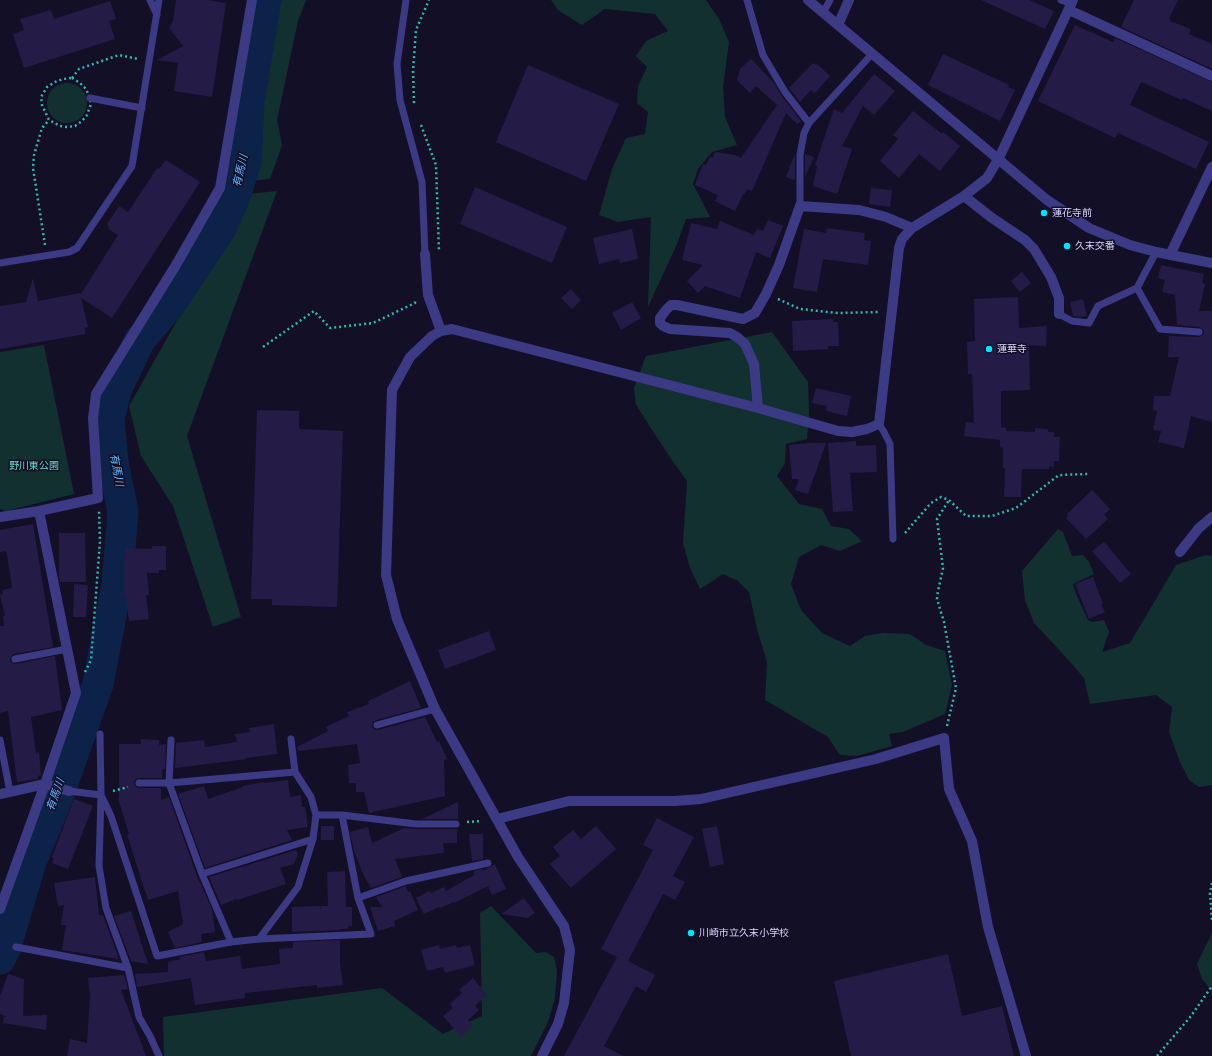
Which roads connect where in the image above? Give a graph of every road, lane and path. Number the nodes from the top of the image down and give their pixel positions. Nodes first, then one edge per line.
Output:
1 (150, 0) edge
2 (159, 0) edge
3 (252, 0) edge
4 (406, 0) edge
5 (747, 0) edge
6 (808, 0) edge
7 (830, 0) edge
8 (850, 0) edge
9 (1061, 0) edge
10 (1071, 5) edge
11 (823, 13) junction
12 (157, 15) junction
13 (838, 25) junction
14 (872, 54) junction
15 (149, 61) junction
16 (1212, 76) edge
17 (72, 78) junction
18 (90, 98) junction
19 (142, 108) junction
20 (49, 120) junction
21 (809, 122) junction
22 (999, 158) junction
23 (1212, 168) edge
24 (964, 196) junction
25 (800, 206) junction
26 (912, 228) junction
27 (1156, 252) junction
28 (425, 254) joint
29 (46, 255) junction
30 (1170, 255) junction
31 (0, 263) edge
32 (1212, 263) edge
33 (1137, 288) junction
34 (766, 294) junction
35 (414, 296) dead end
36 (891, 312) junction
37 (1059, 314) joint
38 (441, 332) junction
39 (1199, 332) dead end
40 (263, 347) dead end
41 (758, 408) junction
42 (879, 424) junction
43 (1088, 474) dead end
44 (98, 498) junction
45 (949, 500) junction
46 (39, 511) junction
47 (0, 517) edge
48 (1212, 517) edge
49 (893, 539) joint
50 (1180, 552) dead end
51 (67, 649) junction
52 (14, 659) dead end
53 (76, 693) junction
54 (435, 709) junction
55 (377, 725) dead end
56 (100, 734) dead end
57 (944, 738) junction
58 (291, 739) dead end
59 (0, 740) edge
60 (171, 740) dead end
61 (295, 772) junction
62 (139, 783) joint
63 (169, 783) junction
64 (48, 785) junction
65 (69, 791) joint
66 (5, 793) edge
67 (101, 795) junction
68 (316, 815) junction
69 (342, 815) junction
70 (497, 819) junction
71 (456, 824) joint
72 (313, 839) junction
73 (488, 863) dead end
74 (202, 874) junction
75 (1212, 883) edge
76 (358, 898) junction
77 (0, 909) edge
78 (1212, 921) edge
79 (259, 939) junction
80 (231, 942) junction
81 (16, 947) dead end
82 (128, 968) junction
83 (1212, 986) edge
84 (159, 1056) edge
85 (542, 1056) edge
86 (1026, 1056) edge
87 (1157, 1056) edge

1 - 12 lane
2 - 12 lane
3 - 44 street
4 - 28 lane
5 - 21 lane
6 - 11 street
7 - 11 lane
8 - 13 street
9 - 10 lane
10 - 16 street
10 - 22 street
11 - 13 street
12 - 15 lane
13 - 14 street
14 - 21 lane
14 - 22 street
15 - 17 path
15 - 19 lane
17 - 18 path
17 - 20 path
18 - 19 lane
18 - 20 path
19 - 29 lane
20 - 29 path
21 - 25 lane
22 - 24 street
22 - 27 street
23 - 30 street
24 - 26 street
24 - 37 street
25 - 26 street
25 - 34 street
26 - 36 street
27 - 30 street
27 - 33 lane
28 - 38 street
29 - 31 lane
30 - 32 street
33 - 37 lane
33 - 39 lane
34 - 36 path
34 - 41 street
35 - 40 path
36 - 42 street
38 - 41 street
38 - 54 street
41 - 42 street
42 - 49 lane
43 - 45 path
44 - 46 street
44 - 53 path
45 - 49 path
45 - 57 path
46 - 47 street
46 - 51 street
48 - 50 street
51 - 52 lane
51 - 53 street
53 - 64 street
54 - 55 lane
54 - 70 street
56 - 67 lane
57 - 70 street
57 - 86 street
58 - 61 lane
59 - 66 lane
60 - 63 lane
61 - 63 lane
61 - 68 lane
62 - 63 lane
62 - 67 path
63 - 74 lane
64 - 65 street
64 - 66 street
64 - 77 street
65 - 67 lane
67 - 80 lane
67 - 82 lane
68 - 69 lane
68 - 72 lane
69 - 71 lane
69 - 76 lane
70 - 71 path
70 - 85 street
72 - 74 lane
72 - 79 lane
73 - 76 lane
74 - 80 lane
75 - 78 path
76 - 79 lane
79 - 80 lane
81 - 82 lane
82 - 84 lane
83 - 87 path

